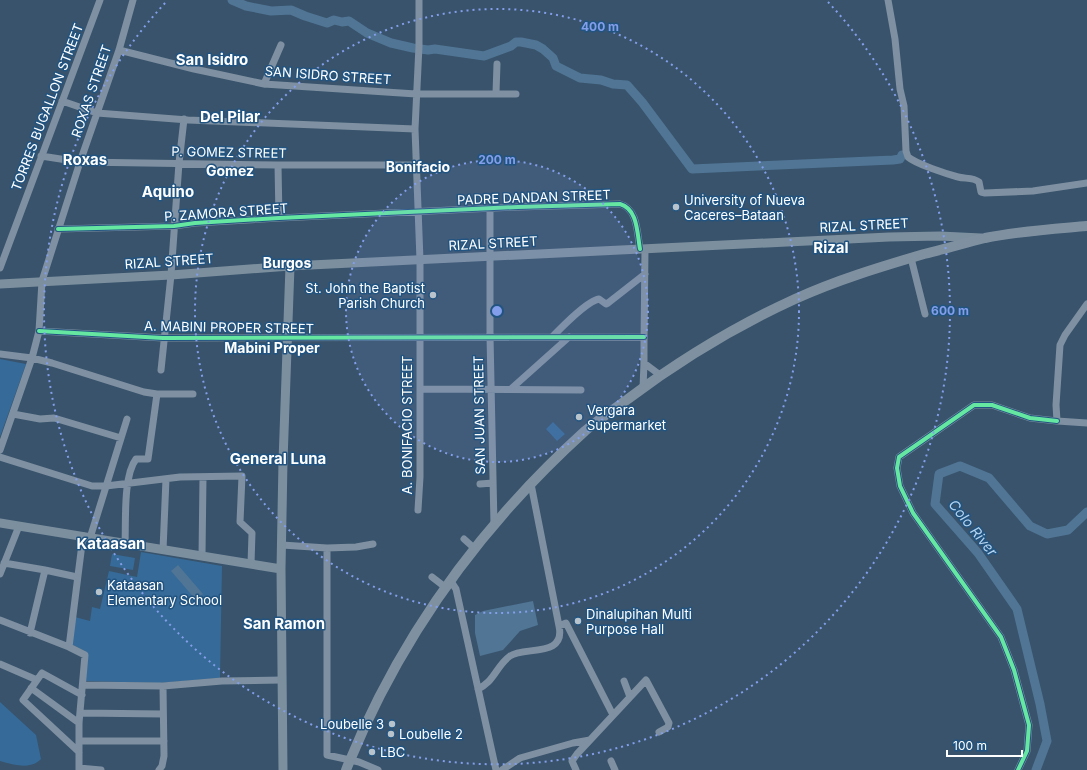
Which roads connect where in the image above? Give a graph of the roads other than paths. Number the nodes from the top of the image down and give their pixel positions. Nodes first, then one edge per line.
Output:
1 (100, 0) edge
2 (134, 0) edge
3 (419, 0) edge
4 (888, 0) edge
5 (281, 45) dead end
6 (118, 50) junction
7 (497, 64) dead end
8 (264, 84) junction
9 (416, 94) junction
10 (496, 94) junction
11 (516, 94) dead end
12 (62, 101) junction
13 (97, 114) junction
14 (184, 119) junction
15 (415, 129) junction
16 (41, 156) junction
17 (80, 162) junction
18 (179, 164) junction
19 (278, 165) junction
20 (416, 165) junction
21 (1087, 183) edge
22 (490, 208) junction
23 (420, 212) junction
24 (279, 218) junction
25 (174, 226) junction
26 (1087, 226) edge
27 (58, 229) junction
28 (987, 238) junction
29 (643, 249) junction
30 (490, 256) junction
31 (910, 258) junction
32 (420, 260) junction
33 (290, 266) junction
34 (0, 268) edge
35 (645, 274) junction
36 (171, 275) junction
37 (42, 281) junction
38 (0, 284) edge
39 (1087, 304) edge
40 (925, 314) dead end
41 (38, 331) junction
42 (490, 336) junction
43 (552, 337) junction
44 (568, 337) junction
45 (644, 337) junction
46 (163, 338) junction
47 (287, 338) junction
48 (420, 338) junction
49 (0, 354) edge
50 (32, 358) junction
51 (644, 362) junction
52 (161, 370) dead end
53 (660, 376) junction
54 (512, 388) junction
55 (643, 388) junction
56 (420, 389) junction
57 (491, 389) junction
58 (581, 390) dead end
59 (157, 394) junction
60 (193, 394) dead end
61 (13, 414) junction
62 (127, 419) dead end
63 (1057, 421) junction
64 (1087, 423) edge
65 (121, 438) junction
66 (0, 450) edge
67 (0, 457) edge
68 (203, 477) junction
69 (166, 479) junction
70 (127, 483) junction
71 (493, 483) junction
72 (480, 484) dead end
73 (531, 484) junction
74 (106, 486) junction
75 (418, 510) dead end
76 (0, 523) edge
77 (494, 525) junction
78 (19, 526) junction
79 (86, 537) junction
80 (464, 539) dead end
81 (125, 544) junction
82 (373, 544) dead end
83 (282, 545) junction
84 (327, 548) junction
85 (474, 548) junction
86 (163, 550) junction
87 (202, 556) junction
88 (4, 563) junction
89 (251, 564) junction
90 (281, 569) junction
91 (46, 570) junction
92 (0, 574) edge
93 (77, 577) junction
94 (432, 577) dead end
95 (447, 584) junction
96 (0, 620) edge
97 (559, 626) junction
98 (30, 633) junction
99 (69, 647) junction
100 (0, 664) edge
101 (37, 680) junction
102 (282, 680) junction
103 (624, 681) dead end
104 (83, 685) junction
105 (163, 686) junction
106 (31, 688) junction
107 (478, 690) junction
108 (82, 695) junction
109 (630, 697) junction
110 (80, 713) junction
111 (163, 714) junction
112 (613, 715) junction
113 (80, 723) junction
114 (659, 732) dead end
115 (590, 740) junction
116 (79, 741) junction
117 (164, 741) junction
118 (79, 752) junction
119 (350, 759) junction
120 (610, 761) dead end
121 (79, 769) edge
122 (101, 770) edge
123 (159, 770) edge
124 (283, 770) edge
125 (346, 770) edge
126 (378, 770) edge
127 (496, 770) edge
128 (502, 770) edge
129 (576, 770) edge
130 (615, 770) edge
131 (1018, 770) edge

1 - 12 street, TORRES BUGALLON STREET
2 - 6 street, ROXAS STREET
3 - 9 street, A. BONIFACIO STREET
4 - 21 street
5 - 8 street
6 - 8 street, SAN ISIDRO STREET
6 - 13 street, ROXAS STREET
7 - 10 street
8 - 9 street, SAN ISIDRO STREET
9 - 10 street, SAN ISIDRO STREET
9 - 15 street, A. BONIFACIO STREET
10 - 11 street, SAN ISIDRO STREET
12 - 13 street
12 - 16 street, TORRES BUGALLON STREET
13 - 14 street
13 - 17 street, ROXAS STREET
14 - 15 street
14 - 18 street
15 - 20 street, A. BONIFACIO STREET
16 - 17 street, P. GOMEZ STREET
16 - 34 street, TORRES BUGALLON STREET
17 - 18 street, P. GOMEZ STREET
17 - 27 street, ROXAS STREET
18 - 19 street, P. GOMEZ STREET
18 - 25 street
19 - 20 street, P. GOMEZ STREET
19 - 24 street
20 - 23 street, A. BONIFACIO STREET
22 - 23 street, PADRE DANDAN STREET
22 - 29 street, PADRE DANDAN STREET
22 - 30 street, SAN JUAN STREET
23 - 24 street, P. ZAMORA STREET
23 - 32 street, A. BONIFACIO STREET
24 - 25 street, P. ZAMORA STREET
25 - 27 street, P. ZAMORA STREET
25 - 36 street
26 - 28 highway
27 - 37 street, ROXAS STREET
28 - 29 main road, RIZAL STREET
28 - 31 highway
29 - 30 main road, RIZAL STREET
29 - 35 street, PADRE DANDAN STREET
30 - 32 main road, RIZAL STREET
30 - 42 street, SAN JUAN STREET
31 - 40 street
31 - 53 highway
32 - 33 main road, RIZAL STREET
32 - 48 street, A. BONIFACIO STREET
33 - 36 main road, RIZAL STREET
33 - 47 main road
35 - 43 street
35 - 45 street, PADRE DANDAN STREET
36 - 37 main road, RIZAL STREET
36 - 46 street
37 - 38 main road, RIZAL STREET
37 - 41 street, ROXAS STREET
39 - 63 street
41 - 46 street, A. MABINI PROPER STREET
41 - 50 street, ROXAS STREET
42 - 43 street, A. MABINI PROPER STREET
42 - 48 street, A. MABINI PROPER STREET
42 - 57 street, SAN JUAN STREET
43 - 44 street, A. MABINI PROPER STREET
44 - 45 street, A. MABINI PROPER STREET
44 - 54 street
45 - 51 street, PADRE DANDAN STREET
46 - 47 street, A. MABINI PROPER STREET
46 - 52 street
47 - 48 street, A. MABINI PROPER STREET
47 - 83 main road
48 - 56 street, A. BONIFACIO STREET
49 - 50 street
50 - 59 street
50 - 61 street, ROXAS STREET
51 - 53 street
51 - 55 street, PADRE DANDAN STREET
53 - 55 highway
54 - 57 street
54 - 58 street
55 - 73 highway
56 - 57 street
56 - 75 street, A. BONIFACIO STREET
57 - 71 street, SAN JUAN STREET
59 - 60 street
59 - 70 street
61 - 65 street
61 - 66 street, ROXAS STREET
62 - 65 street
63 - 64 street
63 - 131 street
65 - 74 street
67 - 74 street
68 - 69 street
68 - 87 street
68 - 89 street
69 - 70 street
69 - 86 street
70 - 74 street
70 - 81 street
71 - 72 street
71 - 77 street, SAN JUAN STREET
73 - 77 highway
73 - 97 street
74 - 79 street
76 - 78 main road
77 - 85 highway
78 - 79 main road
78 - 88 street
79 - 81 main road
79 - 93 street
80 - 85 street
81 - 86 main road
82 - 84 street
83 - 84 street
83 - 90 main road
84 - 119 street
85 - 95 highway
86 - 87 main road
87 - 89 main road
88 - 91 street
88 - 92 street
89 - 90 main road
90 - 102 main road
91 - 93 street
91 - 98 street
93 - 99 street
94 - 95 street
95 - 107 street
95 - 119 highway
96 - 98 street
97 - 107 street
97 - 112 street
98 - 99 street
99 - 104 street
100 - 101 street
101 - 106 street
101 - 108 street
102 - 105 street
102 - 124 main road
103 - 109 street
104 - 105 street
104 - 108 street
105 - 111 street
106 - 113 street
106 - 118 street
107 - 127 street
108 - 110 street
109 - 112 street
109 - 114 street
110 - 111 street
110 - 113 street
111 - 117 street
112 - 115 street
113 - 116 street
115 - 128 street
115 - 129 street
116 - 117 street
116 - 118 street
117 - 123 street
118 - 121 street
119 - 125 highway
119 - 126 street
120 - 130 street
121 - 122 street

